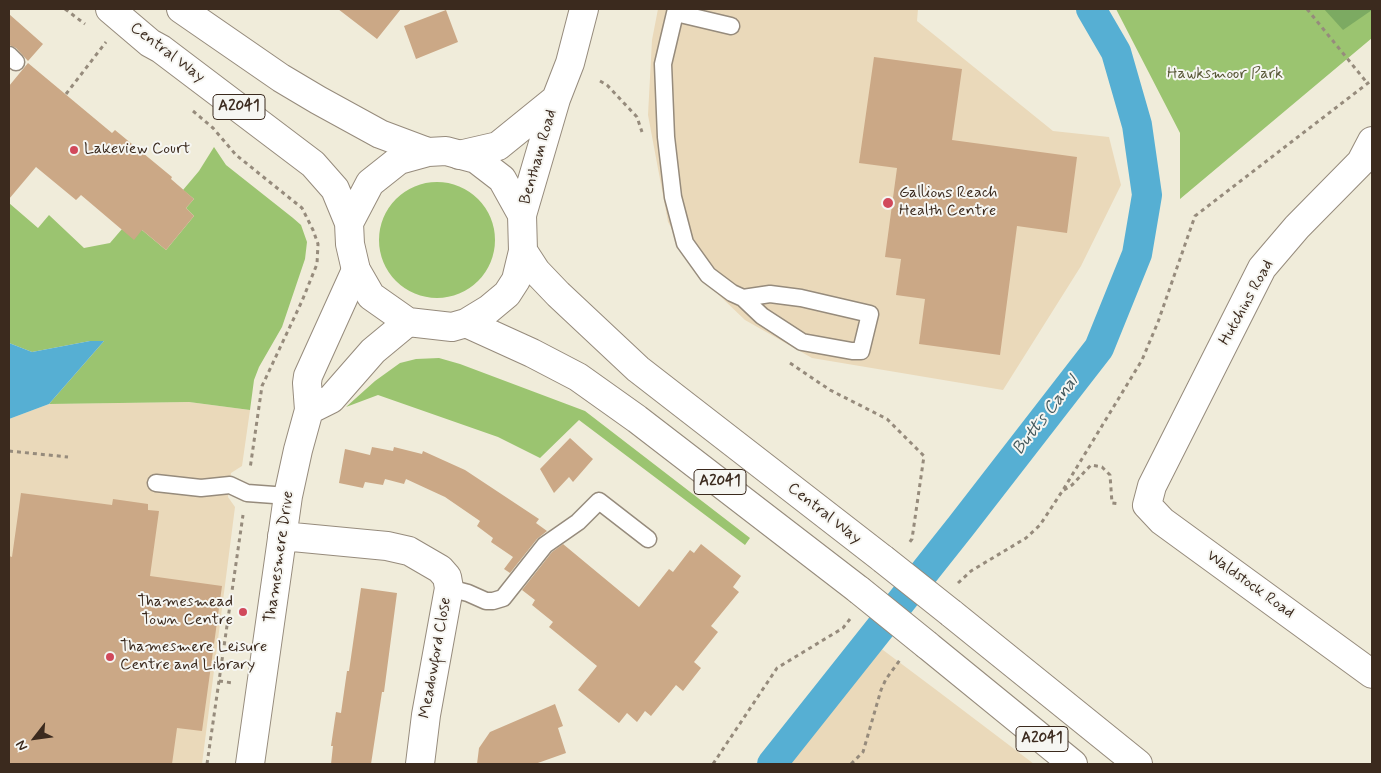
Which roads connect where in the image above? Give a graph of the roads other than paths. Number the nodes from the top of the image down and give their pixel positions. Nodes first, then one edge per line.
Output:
1 (110, 9) edge
2 (181, 9) edge
3 (584, 9) edge
4 (676, 11) edge
5 (731, 26) dead end
6 (556, 99) junction
7 (1372, 141) edge
8 (428, 152) junction
9 (459, 155) junction
10 (522, 216) junction
11 (349, 223) junction
12 (523, 251) junction
13 (356, 270) junction
14 (742, 298) junction
15 (408, 322) junction
16 (466, 323) junction
17 (309, 410) junction
18 (156, 483) dead end
19 (1150, 495) joint
20 (288, 496) junction
21 (282, 536) junction
22 (648, 539) dead end
23 (449, 588) junction
24 (1372, 674) edge
25 (1070, 763) edge
26 (250, 764) edge
27 (420, 764) edge
28 (1138, 764) edge

1 - 11 main road, Central Way / A2041
2 - 8 main road, A2041
3 - 6 main road, Bentham Road
4 - 5 lane
4 - 14 lane
6 - 9 main road, Bentham Road
6 - 10 main road, Bentham Road
7 - 19 main road, Hutchins Road
8 - 9 main road
8 - 11 main road
9 - 10 main road
10 - 12 main road
11 - 13 main road, Central Way / A2041
12 - 16 main road
12 - 28 main road, Central Way / A2041, bridge
13 - 15 main road, A2041
13 - 17 main road, Thamesmere Drive
14 - 14 lane
15 - 16 main road
15 - 17 main road
16 - 25 main road, A2041, bridge
17 - 20 main road, Thamesmere Drive
18 - 20 lane
19 - 24 main road, Waldstock Road
20 - 21 main road, Thamesmere Drive
21 - 23 main road, Meadowford Close
21 - 26 main road, Thamesmere Drive
22 - 23 lane
23 - 27 main road, Meadowford Close

